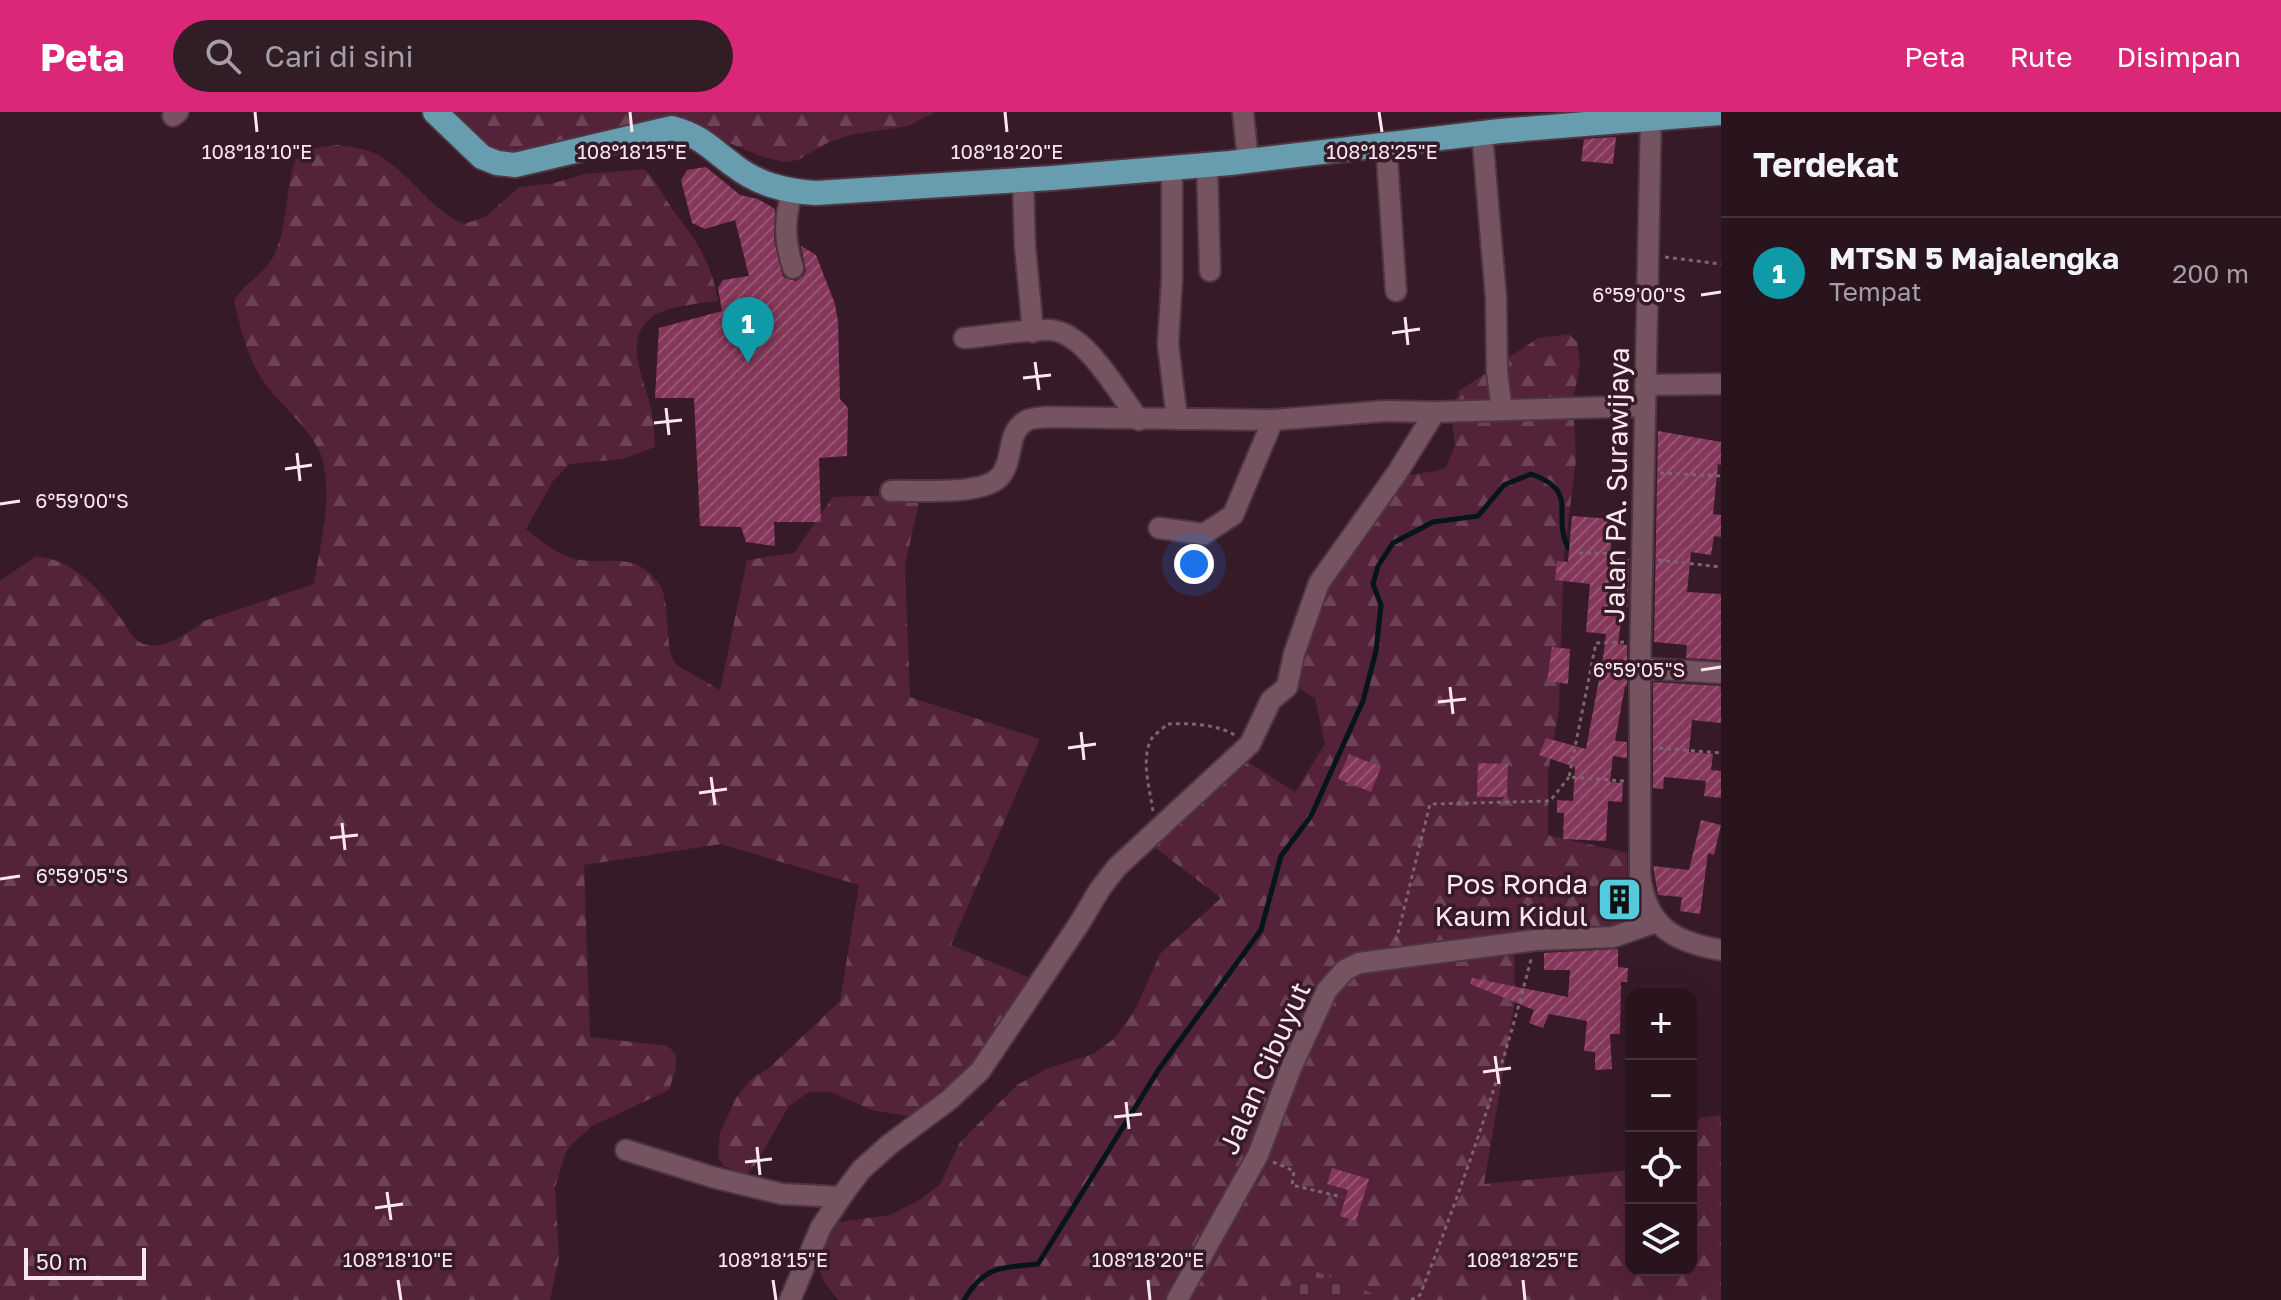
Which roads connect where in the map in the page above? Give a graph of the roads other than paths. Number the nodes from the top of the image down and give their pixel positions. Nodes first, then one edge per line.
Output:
1 (435, 112) edge
2 (1243, 112) edge
3 (1721, 113) edge
4 (1651, 114) edge
5 (1482, 133) junction
6 (1386, 144) junction
7 (1248, 161) junction
8 (1207, 165) junction
9 (1172, 168) junction
10 (1023, 180) junction
11 (792, 191) junction
12 (793, 268) dead end
13 (1210, 271) dead end
14 (1396, 291) dead end
15 (1033, 332) junction
16 (964, 338) dead end
17 (1721, 384) edge
18 (1645, 385) junction
19 (1645, 406) junction
20 (1502, 410) junction
21 (1435, 412) junction
22 (1177, 419) junction
23 (1139, 420) junction
24 (1273, 420) junction
25 (891, 491) dead end
26 (1159, 528) dead end
27 (1640, 668) junction
28 (1721, 673) edge
29 (1656, 922) junction
30 (1721, 950) edge
31 (626, 1150) dead end
32 (841, 1197) junction
33 (790, 1300) edge
34 (1177, 1300) edge

1 - 11 main road
2 - 7 street
3 - 4 main road
4 - 5 main road
4 - 18 street, Jalan PA. Surawijaya
5 - 6 main road
5 - 20 street
6 - 7 main road
6 - 14 street
7 - 8 main road
8 - 9 main road
8 - 13 street
9 - 10 main road
9 - 22 street
10 - 11 main road
10 - 15 street
11 - 12 street
15 - 16 street
15 - 23 street
17 - 18 street
18 - 19 street, Jalan PA. Surawijaya
19 - 20 street
19 - 27 street, Jalan PA. Surawijaya
20 - 21 street
21 - 24 street
21 - 32 street
22 - 23 street
22 - 24 street
23 - 25 street
24 - 26 street
27 - 28 street
27 - 29 street, Jalan PA. Surawijaya
29 - 30 street
29 - 34 street, Jalan Cibuyut
31 - 32 street
32 - 33 street

